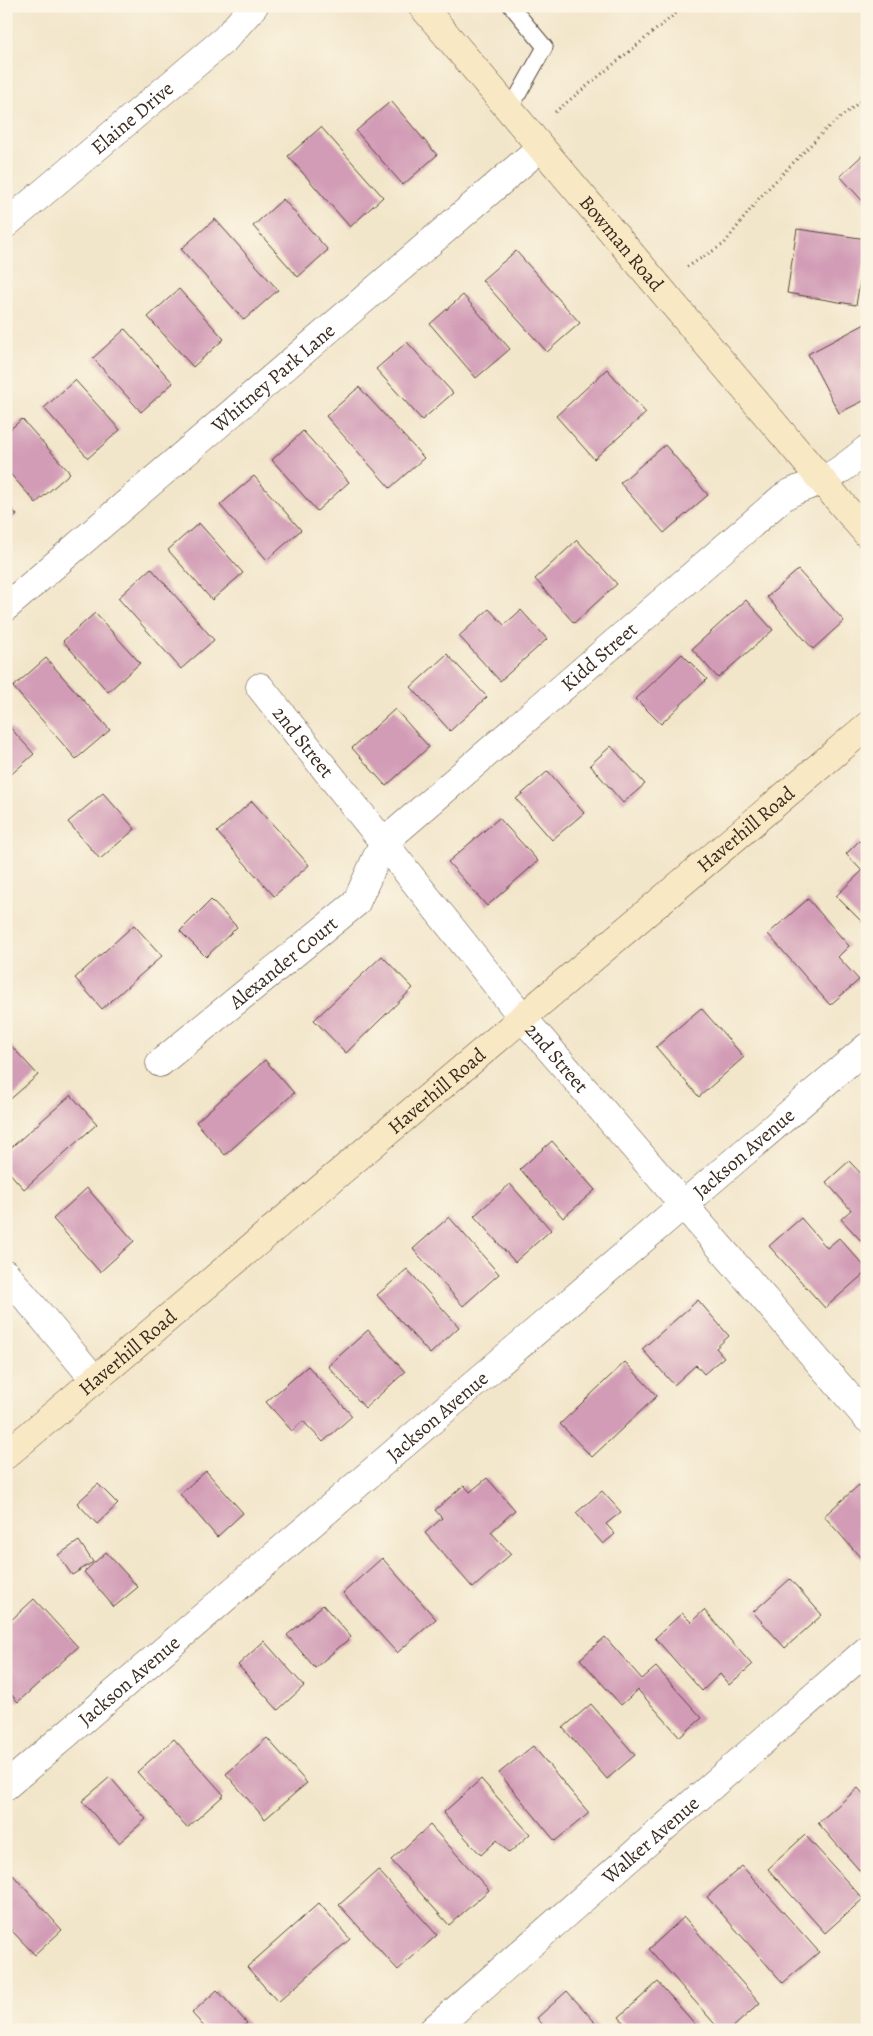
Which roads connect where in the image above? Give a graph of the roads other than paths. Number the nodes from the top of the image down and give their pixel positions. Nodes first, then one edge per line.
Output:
1 (254, 6) edge
2 (422, 6) edge
3 (511, 6) edge
4 (510, 111) junction
5 (540, 148) junction
6 (6, 224) edge
7 (867, 449) edge
8 (821, 481) junction
9 (867, 534) edge
10 (6, 607) edge
11 (260, 687) dead end
12 (867, 726) edge
13 (383, 843) junction
14 (523, 1018) junction
15 (867, 1047) edge
16 (160, 1063) dead end
17 (684, 1205) junction
18 (6, 1274) edge
19 (96, 1380) junction
20 (867, 1418) edge
21 (6, 1455) edge
22 (867, 1650) edge
23 (6, 1786) edge
24 (433, 2030) edge

1 - 6 street, Elaine Drive
2 - 4 street, Bowman Road
3 - 4 lane
4 - 5 street, Bowman Road
5 - 8 street, Bowman Road
5 - 10 street, Whitney Park Lane
7 - 8 street, Kidd Street
8 - 9 street, Bowman Road
8 - 13 street, Kidd Street
11 - 13 street, 2nd Street
12 - 14 street, Haverhill Road
13 - 14 street, 2nd Street
13 - 16 street, Alexander Court
14 - 17 street, 2nd Street
14 - 19 street, Haverhill Road
15 - 17 street, Jackson Avenue
17 - 20 street, 2nd Street
17 - 23 street, Jackson Avenue
18 - 19 street
19 - 21 street, Haverhill Road
22 - 24 street, Walker Avenue

